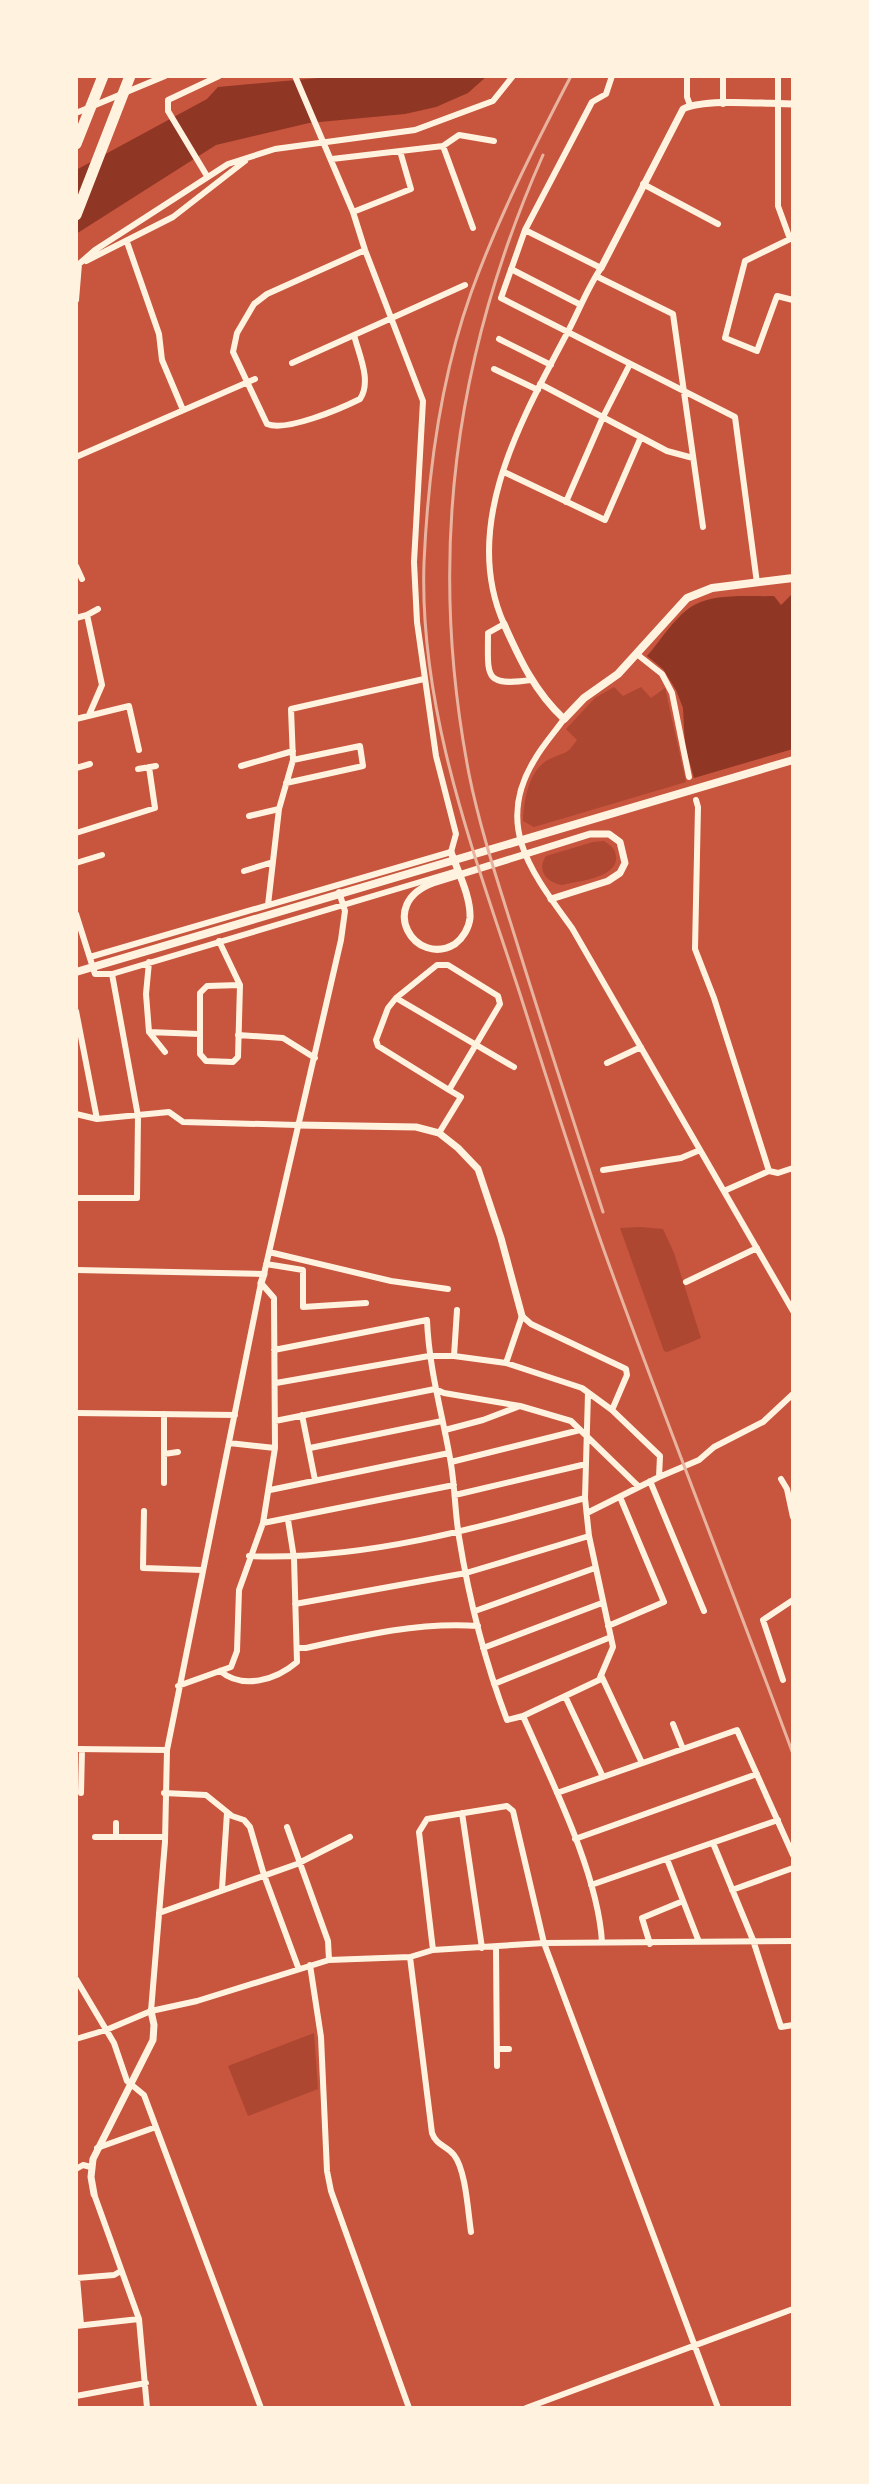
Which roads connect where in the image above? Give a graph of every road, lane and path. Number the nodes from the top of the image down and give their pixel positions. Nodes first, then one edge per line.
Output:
1 (103, 76) edge
2 (165, 76) edge
3 (219, 76) edge
4 (295, 76) edge
5 (513, 76) edge
6 (612, 76) edge
7 (687, 76) edge
8 (723, 76) edge
9 (778, 76) edge
10 (129, 77) edge
11 (723, 104) junction
12 (778, 104) junction
13 (793, 104) edge
14 (690, 105) junction
15 (76, 113) edge
16 (494, 141) dead end
17 (322, 143) junction
18 (76, 144) edge
19 (443, 146) junction
20 (400, 151) junction
21 (255, 155) junction
22 (332, 159) junction
23 (207, 176) junction
24 (643, 184) junction
25 (706, 204) dead end
26 (353, 212) junction
27 (480, 214) dead end
28 (76, 215) edge
29 (701, 215) junction
30 (470, 218) junction
31 (718, 224) dead end
32 (473, 228) dead end
33 (525, 230) junction
34 (791, 239) edge
35 (127, 242) junction
36 (365, 250) junction
37 (78, 265) edge
38 (601, 268) junction
39 (511, 269) junction
40 (596, 276) junction
41 (465, 285) dead end
42 (76, 300) edge
43 (793, 300) edge
44 (581, 305) junction
45 (391, 317) junction
46 (568, 332) junction
47 (354, 335) junction
48 (499, 339) dead end
49 (292, 363) dead end
50 (630, 364) junction
51 (551, 365) junction
52 (494, 369) dead end
53 (251, 380) junction
54 (539, 387) junction
55 (683, 390) junction
56 (183, 410) junction
57 (603, 417) junction
58 (641, 437) junction
59 (76, 457) edge
60 (693, 458) junction
61 (504, 472) junction
62 (566, 502) junction
63 (703, 527) dead end
64 (76, 566) edge
65 (793, 578) edge
66 (82, 579) dead end
67 (757, 583) junction
68 (98, 609) dead end
69 (87, 615) junction
70 (76, 618) edge
71 (504, 624) junction
72 (638, 655) junction
73 (424, 679) junction
74 (531, 680) junction
75 (89, 715) junction
76 (76, 719) edge
77 (564, 719) junction
78 (139, 750) dead end
79 (293, 751) junction
80 (293, 760) junction
81 (793, 760) edge
82 (90, 764) dead end
83 (241, 766) dead end
84 (76, 768) edge
85 (138, 769) dead end
86 (689, 777) dead end
87 (286, 783) junction
88 (696, 800) dead end
89 (279, 809) junction
90 (249, 816) dead end
91 (76, 833) edge
92 (451, 852) junction
93 (102, 855) dead end
94 (273, 862) junction
95 (76, 863) edge
96 (244, 871) dead end
97 (457, 871) junction
98 (337, 885) junction
99 (551, 899) junction
100 (342, 903) junction
101 (268, 905) junction
102 (76, 914) edge
103 (219, 941) junction
104 (90, 957) junction
105 (149, 962) junction
106 (93, 967) junction
107 (76, 972) edge
108 (112, 974) junction
109 (240, 985) junction
110 (396, 998) junction
111 (76, 1011) edge
112 (149, 1032) junction
113 (199, 1034) junction
114 (238, 1035) junction
115 (475, 1046) junction
116 (641, 1047) junction
117 (165, 1052) dead end
118 (315, 1058) junction
119 (607, 1063) dead end
120 (514, 1067) dead end
121 (449, 1090) junction
122 (76, 1114) edge
123 (138, 1116) junction
124 (97, 1119) junction
125 (297, 1125) junction
126 (439, 1133) junction
127 (700, 1150) junction
128 (793, 1168) edge
129 (603, 1170) dead end
130 (769, 1171) junction
131 (724, 1191) junction
132 (76, 1198) edge
133 (757, 1248) junction
134 (269, 1252) junction
135 (266, 1264) junction
136 (76, 1270) edge
137 (264, 1274) junction
138 (686, 1282) dead end
139 (261, 1283) junction
140 (448, 1289) dead end
141 (366, 1303) dead end
142 (457, 1310) dead end
143 (793, 1311) edge
144 (522, 1316) junction
145 (274, 1350) junction
146 (429, 1356) junction
147 (454, 1356) junction
148 (506, 1363) junction
149 (276, 1383) junction
150 (435, 1389) junction
151 (588, 1393) junction
152 (793, 1394) edge
153 (520, 1406) junction
154 (612, 1410) junction
155 (76, 1413) edge
156 (164, 1414) junction
157 (235, 1415) junction
158 (302, 1415) junction
159 (275, 1421) junction
160 (442, 1421) junction
161 (445, 1430) junction
162 (580, 1430) junction
163 (587, 1437) junction
164 (229, 1443) junction
165 (275, 1448) junction
166 (310, 1448) junction
167 (178, 1452) dead end
168 (449, 1453) junction
169 (164, 1454) junction
170 (451, 1462) junction
171 (586, 1464) junction
172 (659, 1477) junction
173 (781, 1479) dead end
174 (315, 1480) junction
175 (650, 1481) junction
176 (164, 1483) dead end
177 (454, 1485) junction
178 (638, 1486) junction
179 (270, 1490) junction
180 (455, 1495) junction
181 (620, 1497) junction
182 (585, 1498) junction
183 (144, 1511) dead end
184 (587, 1513) junction
185 (793, 1517) edge
186 (288, 1520) junction
187 (263, 1523) junction
188 (458, 1533) junction
189 (589, 1536) junction
190 (249, 1556) junction
191 (294, 1558) junction
192 (595, 1568) junction
193 (202, 1570) junction
194 (466, 1573) junction
195 (793, 1600) edge
196 (602, 1603) junction
197 (295, 1604) junction
198 (475, 1611) junction
199 (704, 1611) dead end
200 (478, 1626) junction
201 (608, 1626) junction
202 (611, 1637) junction
203 (297, 1648) junction
204 (483, 1648) junction
205 (220, 1671) junction
206 (601, 1675) junction
207 (783, 1680) dead end
208 (494, 1684) junction
209 (178, 1686) junction
210 (565, 1696) junction
211 (523, 1716) junction
212 (673, 1724) dead end
213 (79, 1749) edge
214 (683, 1749) junction
215 (167, 1750) junction
216 (642, 1763) junction
217 (757, 1774) junction
218 (603, 1777) junction
219 (81, 1793) dead end
220 (164, 1793) junction
221 (557, 1793) junction
222 (227, 1813) junction
223 (462, 1813) junction
224 (778, 1820) junction
225 (116, 1823) dead end
226 (287, 1827) dead end
227 (95, 1837) dead end
228 (116, 1837) junction
229 (165, 1837) junction
230 (350, 1837) dead end
231 (575, 1839) junction
232 (713, 1843) junction
233 (793, 1855) edge
234 (667, 1859) junction
235 (299, 1863) junction
236 (793, 1868) edge
237 (264, 1875) junction
238 (591, 1885) junction
239 (222, 1889) junction
240 (732, 1890) junction
241 (683, 1901) junction
242 (159, 1913) junction
243 (753, 1940) junction
244 (793, 1941) edge
245 (602, 1942) junction
246 (699, 1942) junction
247 (544, 1943) junction
248 (650, 1944) junction
249 (496, 1947) junction
250 (482, 1948) junction
251 (433, 1950) junction
252 (410, 1957) junction
253 (329, 1960) junction
254 (310, 1965) junction
255 (298, 1967) junction
256 (76, 1979) edge
257 (151, 2011) junction
258 (793, 2025) edge
259 (106, 2030) junction
260 (76, 2039) edge
261 (497, 2049) junction
262 (509, 2049) dead end
263 (497, 2066) dead end
264 (132, 2085) junction
265 (156, 2127) junction
266 (97, 2148) junction
267 (91, 2167) junction
268 (76, 2169) edge
269 (94, 2194) joint
270 (471, 2232) dead end
271 (121, 2271) junction
272 (793, 2309) edge
273 (139, 2319) junction
274 (79, 2325) edge
275 (694, 2345) junction
276 (146, 2383) junction
277 (76, 2396) edge
278 (147, 2408) edge
279 (261, 2408) edge
280 (409, 2408) edge
281 (526, 2408) edge
282 (718, 2408) edge

1 - 18 highway
2 - 15 street
3 - 23 street
4 - 17 street
5 - 17 street
6 - 33 street
7 - 14 street
8 - 11 street
9 - 12 street
10 - 28 highway
11 - 12 street
11 - 14 street
12 - 13 street
12 - 34 street
14 - 24 street
16 - 19 street
17 - 21 street
17 - 22 street
19 - 20 street
19 - 30 street
20 - 22 street
20 - 26 street
21 - 23 street
21 - 35 street
22 - 26 street
23 - 37 street
24 - 29 street
24 - 38 street
25 - 29 street
26 - 36 street
27 - 30 street
29 - 31 street
30 - 32 street
33 - 38 street
33 - 39 street
34 - 43 street
35 - 37 street
35 - 56 street
36 - 45 street
36 - 53 street
37 - 42 street
38 - 40 street
39 - 44 street
39 - 46 street
40 - 44 street
40 - 55 street
41 - 45 street
44 - 46 street
45 - 47 street
45 - 73 street
46 - 50 street
46 - 51 street
47 - 49 street
47 - 53 street
48 - 51 street
50 - 55 street
50 - 57 street
51 - 54 street
52 - 54 street
53 - 56 street
54 - 57 street
54 - 61 street
55 - 60 street
55 - 67 street
56 - 59 street
57 - 58 street
57 - 62 street
58 - 60 street
58 - 62 street
60 - 63 street
61 - 62 street
61 - 71 street
64 - 66 street
65 - 67 main road
67 - 72 main road
68 - 69 street
69 - 70 street
69 - 75 street
71 - 74 street
71 - 74 street
72 - 77 main road
72 - 86 street
73 - 79 street
73 - 92 street
74 - 77 street
75 - 76 street
75 - 78 street
77 - 99 street
79 - 80 street
79 - 83 street
80 - 87 street
80 - 87 street
81 - 106 main road
82 - 84 street
85 - 91 street
87 - 89 street
88 - 130 street
89 - 90 street
89 - 94 street
92 - 97 street
92 - 98 street
93 - 95 street
94 - 96 street
94 - 101 street
97 - 99 street
97 - 100 street
98 - 100 street
98 - 101 street
99 - 116 street
100 - 103 street
100 - 118 street
101 - 104 street
102 - 104 street
103 - 105 street
103 - 109 street
104 - 106 street
105 - 108 street
105 - 112 street
106 - 107 main road
106 - 108 street
108 - 123 street
109 - 113 street
109 - 114 street
110 - 115 street
110 - 115 street
110 - 121 street
111 - 124 street
112 - 113 street
112 - 117 street
113 - 114 street
114 - 118 street
115 - 120 street
115 - 121 street
116 - 119 street
116 - 127 street
118 - 125 street
121 - 126 street
122 - 124 street
123 - 124 street
123 - 125 street
123 - 132 street
125 - 126 street
125 - 134 street
126 - 144 street
127 - 129 street
127 - 131 street
128 - 130 street
130 - 131 street
131 - 133 street
133 - 138 street
133 - 143 street
134 - 135 street
134 - 140 street
135 - 137 street
135 - 141 street
136 - 137 street
137 - 139 street
139 - 145 street
139 - 157 street
142 - 147 street
144 - 148 street
144 - 154 street
145 - 146 street
145 - 149 street
146 - 147 street
146 - 149 street
146 - 150 street
147 - 148 street
148 - 151 street
149 - 159 street
150 - 153 street
150 - 158 street
150 - 160 street
151 - 154 street
151 - 163 street
152 - 172 street
153 - 161 street
153 - 162 street
154 - 172 street
155 - 156 street
156 - 157 street
156 - 169 street
157 - 164 street
158 - 159 street
158 - 166 street
159 - 165 street
160 - 161 street
160 - 166 street
161 - 168 street
162 - 163 street
162 - 170 street
163 - 171 street
163 - 178 street
164 - 165 street
164 - 193 street
165 - 179 street
166 - 174 street
167 - 169 street
168 - 170 street
168 - 174 street
169 - 176 street
170 - 177 street
171 - 180 street
171 - 182 street
172 - 175 street
173 - 185 street
174 - 179 street
175 - 178 street
175 - 199 street
177 - 180 street
177 - 186 street
178 - 181 street
179 - 187 street
180 - 188 street
181 - 184 street
181 - 201 street
182 - 184 street
182 - 188 street
183 - 193 street
184 - 189 street
186 - 187 street
186 - 191 street
187 - 190 street
188 - 191 street
188 - 194 street
189 - 192 street
189 - 194 street
190 - 191 street
190 - 205 street
191 - 197 street
192 - 196 street
192 - 198 street
193 - 209 street
194 - 197 street
194 - 198 street
195 - 207 street
196 - 201 street
196 - 204 street
197 - 203 street
198 - 200 street
200 - 203 street
200 - 204 street
201 - 202 street
202 - 206 street
202 - 208 street
203 - 205 street
204 - 208 street
205 - 209 street
206 - 210 street
206 - 216 street
208 - 211 street
209 - 215 street
210 - 211 street
210 - 218 street
211 - 221 street
212 - 214 street
213 - 215 street
213 - 219 street
214 - 216 street
214 - 217 street
215 - 220 street
216 - 218 street
217 - 224 street
217 - 231 street
218 - 221 street
220 - 222 street
220 - 229 street
221 - 231 street
222 - 237 street
222 - 239 street
223 - 247 street
223 - 250 street
223 - 251 street
224 - 232 street
224 - 233 street
225 - 228 street
226 - 235 street
227 - 228 street
228 - 229 street
229 - 242 street
230 - 235 street
231 - 238 street
232 - 234 street
232 - 240 street
234 - 238 street
234 - 241 street
235 - 237 street
235 - 253 street
236 - 240 street
237 - 239 street
237 - 255 street
238 - 245 street
239 - 242 street
240 - 243 street
241 - 246 street
241 - 248 street
242 - 257 street
243 - 244 street
243 - 246 street
243 - 258 street
245 - 247 street
245 - 248 street
246 - 248 street
247 - 249 street
247 - 275 street
249 - 250 street
249 - 261 street
250 - 251 street
251 - 252 street
252 - 253 street
252 - 270 street
253 - 254 street
254 - 255 street
254 - 280 street
255 - 257 street
256 - 259 street
257 - 259 street
257 - 264 street
259 - 260 street
259 - 264 street
261 - 262 street
261 - 263 street
264 - 265 street
264 - 266 street
265 - 266 street
265 - 279 street
266 - 267 street
267 - 268 street
267 - 269 street
269 - 271 street
271 - 273 street
271 - 274 street
272 - 275 street
273 - 274 street
273 - 276 street
275 - 281 street
275 - 282 street
276 - 277 street
276 - 278 street

